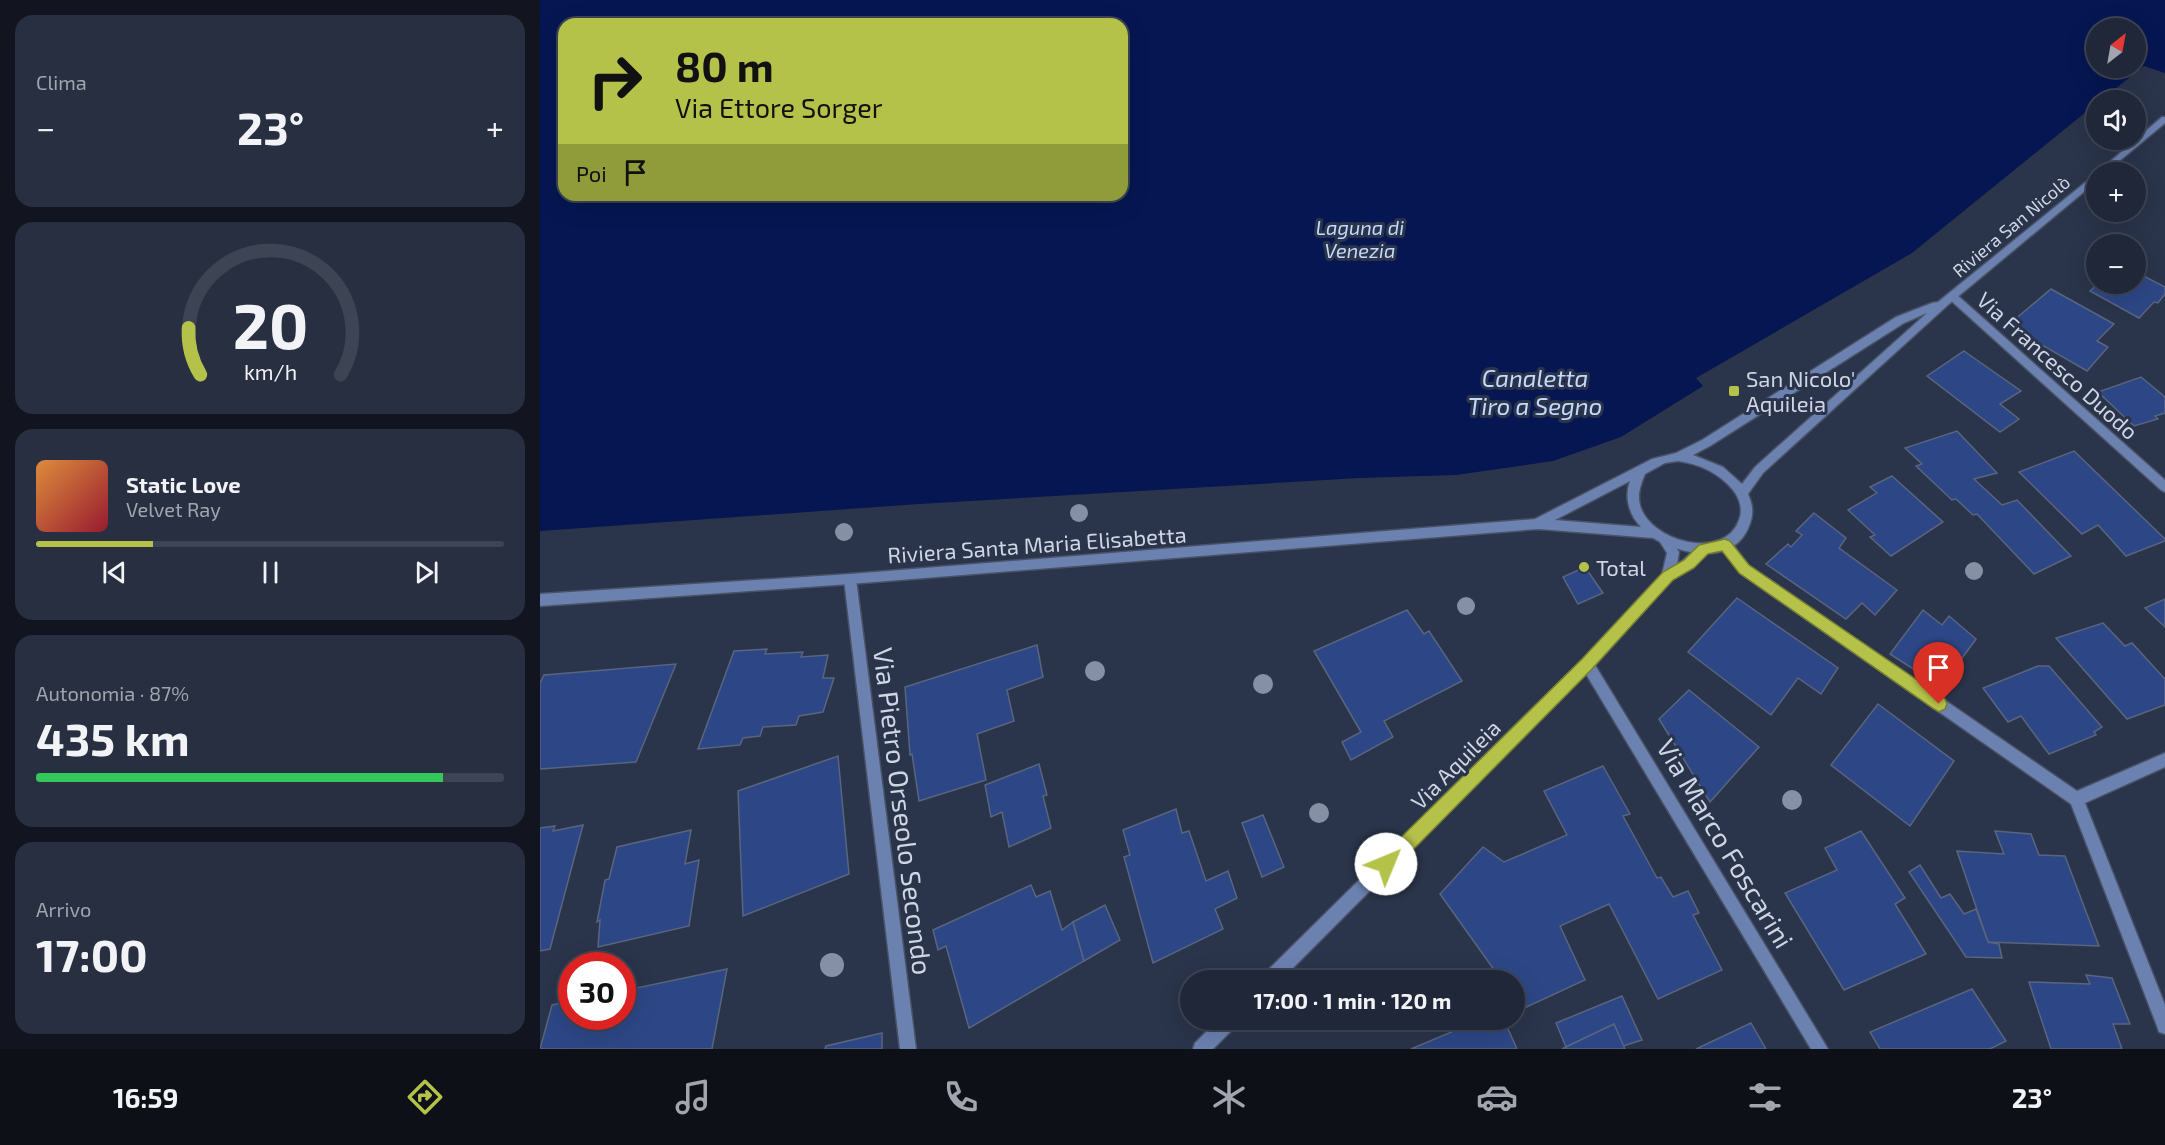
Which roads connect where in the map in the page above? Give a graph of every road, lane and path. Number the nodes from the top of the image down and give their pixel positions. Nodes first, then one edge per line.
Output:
1 (2165, 119) edge
2 (2113, 162) edge
3 (2086, 185) edge
4 (1949, 299) junction
5 (1678, 457) junction
6 (1640, 471) junction
7 (2165, 487) edge
8 (1742, 493) junction
9 (1538, 524) junction
10 (1659, 536) junction
11 (1725, 545) junction
12 (1704, 549) junction
13 (1668, 576) junction
14 (850, 579) junction
15 (540, 600) edge
16 (1587, 664) junction
17 (2165, 760) edge
18 (2076, 799) junction
19 (1280, 970) edge
20 (2165, 1026) edge
21 (1220, 1030) edge
22 (908, 1049) edge
23 (1201, 1049) edge
24 (1820, 1049) edge

1 - 2 street, Riviera San Nicolò
3 - 4 street, Riviera San Nicolò
4 - 5 street, Riviera San Nicolò
4 - 7 street, Via Francesco Duodo
4 - 8 street, Riviera San Nicolò
5 - 6 street, Riviera Santa Maria Elisabetta
5 - 8 street, Riviera Santa Maria Elisabetta
6 - 9 street, Riviera Santa Maria Elisabetta
6 - 10 street
8 - 11 street
9 - 10 street, Riviera Santa Maria Elisabetta
9 - 14 street, Riviera Santa Maria Elisabetta
10 - 12 street, Riviera Santa Maria Elisabetta
10 - 13 street
11 - 12 street, Riviera Santa Maria Elisabetta
11 - 18 street
12 - 13 street, Via Aquileia
13 - 16 street, Via Aquileia
14 - 15 street, Riviera Santa Maria Elisabetta
14 - 22 street, Via Pietro Orseolo Secondo
16 - 19 street, Via Aquileia
16 - 24 street, Via Marco Foscarini
17 - 18 street
18 - 20 street
21 - 23 street

